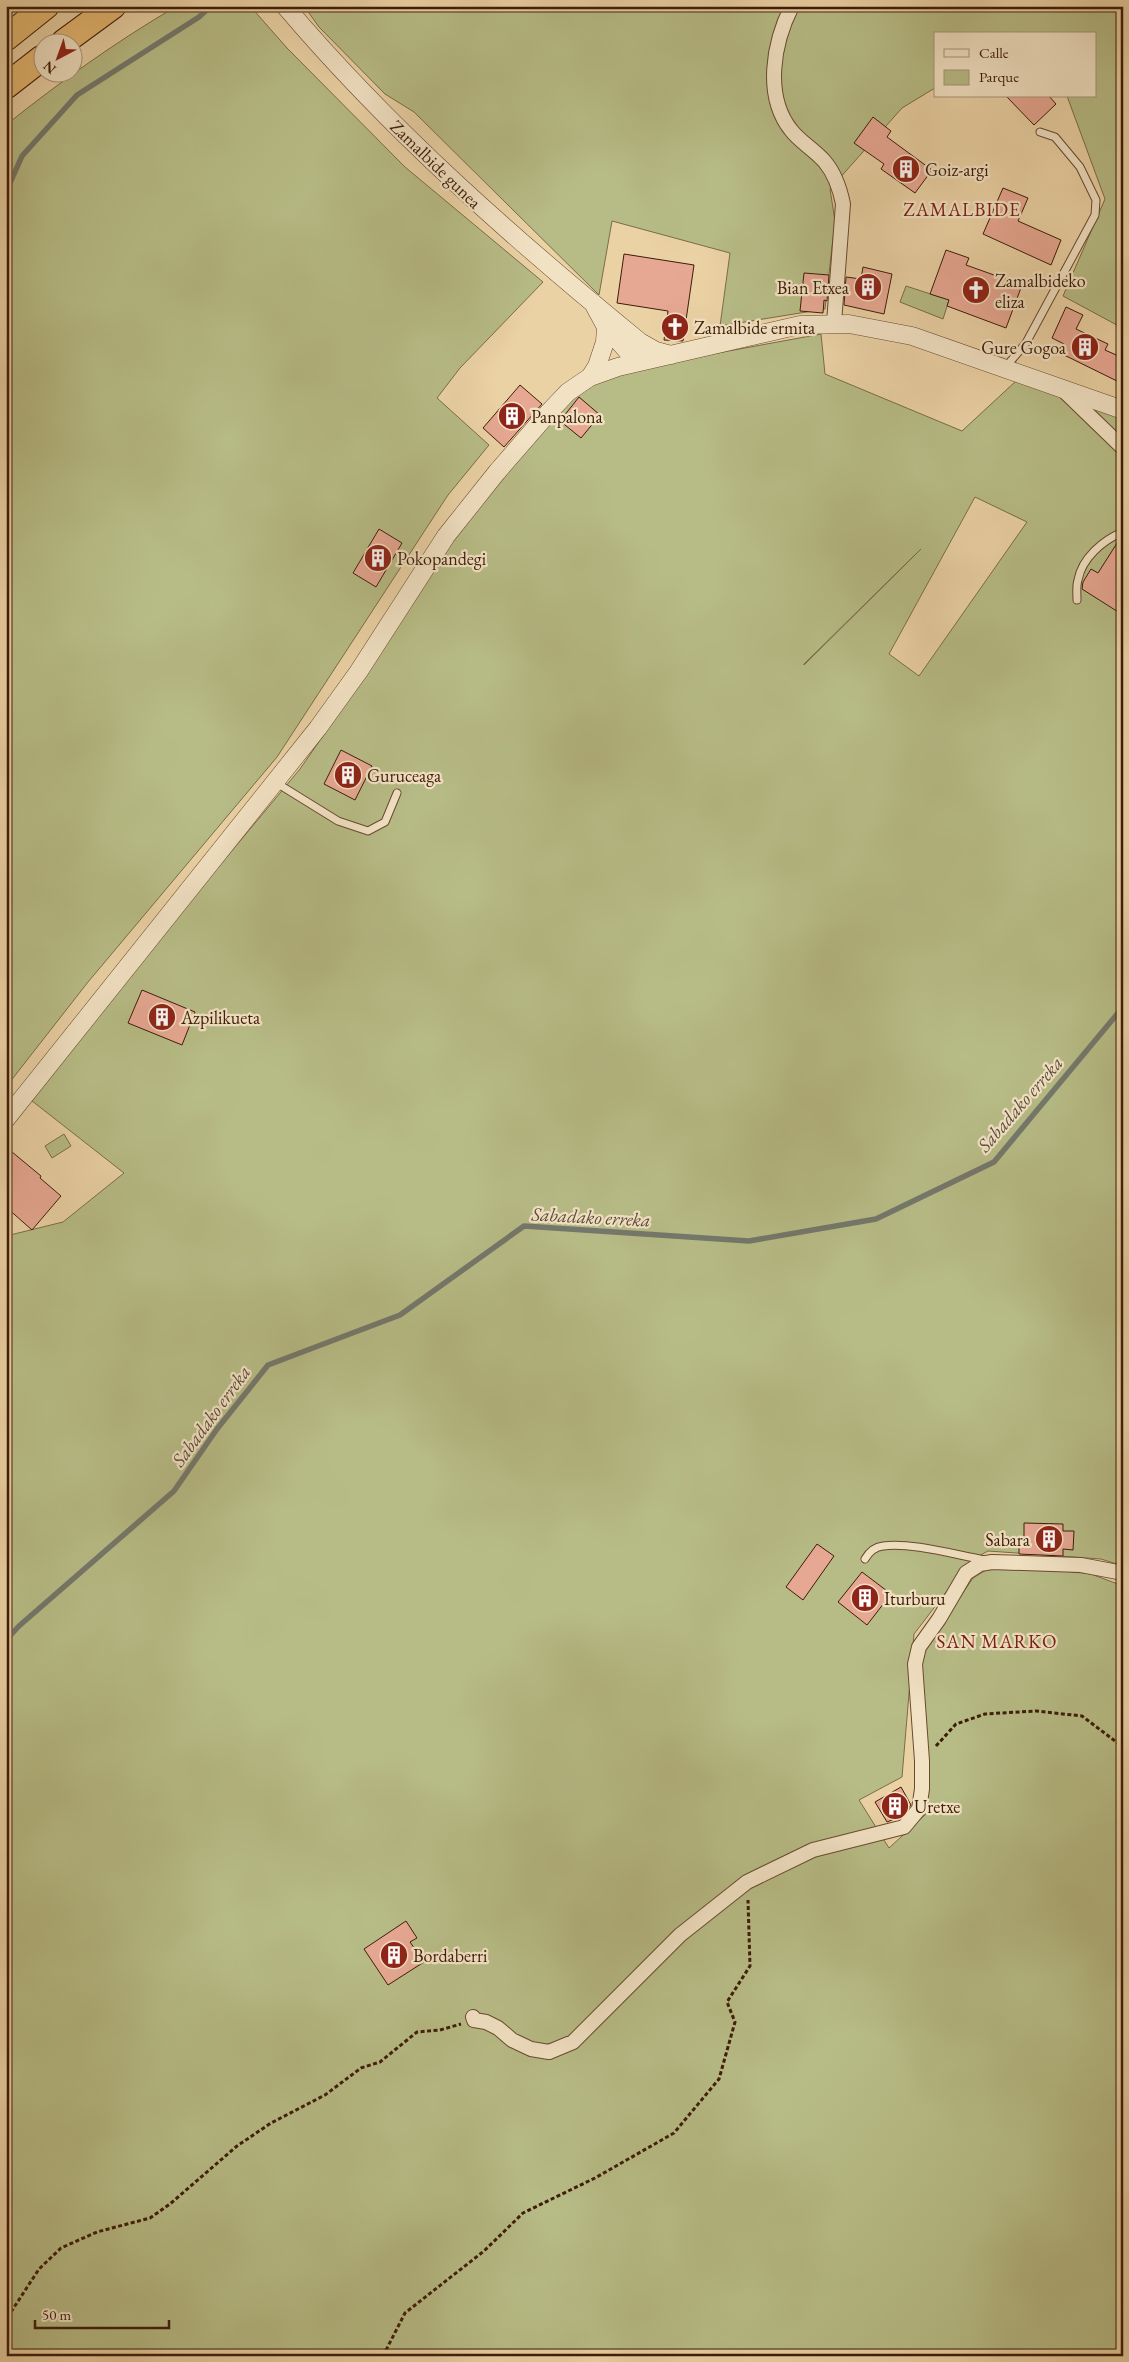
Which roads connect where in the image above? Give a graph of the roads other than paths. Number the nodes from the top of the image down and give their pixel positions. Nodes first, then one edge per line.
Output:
1 (46, 6) edge
2 (113, 6) edge
3 (792, 6) edge
4 (287, 10) edge
5 (78, 32) edge
6 (6, 38) edge
7 (32, 66) edge
8 (6, 86) edge
9 (1040, 132) dead end
10 (593, 304) junction
11 (834, 323) junction
12 (606, 326) junction
13 (671, 355) junction
14 (647, 360) junction
15 (1004, 369) junction
16 (590, 377) junction
17 (1060, 388) junction
18 (1123, 410) edge
19 (1123, 448) edge
20 (1123, 532) edge
21 (1077, 600) dead end
22 (274, 782) junction
23 (397, 793) dead end
24 (6, 1118) edge
25 (864, 1559) dead end
26 (992, 1562) junction
27 (1123, 1573) edge
28 (473, 2018) road end

1 - 6 highway
2 - 5 highway
3 - 11 street
4 - 10 street, Zamalbide gunea
7 - 8 highway
9 - 15 lane
10 - 12 street
10 - 13 street, Zamalbide gunea
11 - 13 street
11 - 15 street
12 - 14 street
12 - 16 street
13 - 14 street
14 - 16 street
15 - 17 street
16 - 22 street
17 - 18 street
17 - 19 street
20 - 21 lane
22 - 23 lane
22 - 24 street
25 - 26 lane
26 - 27 street
26 - 28 street

